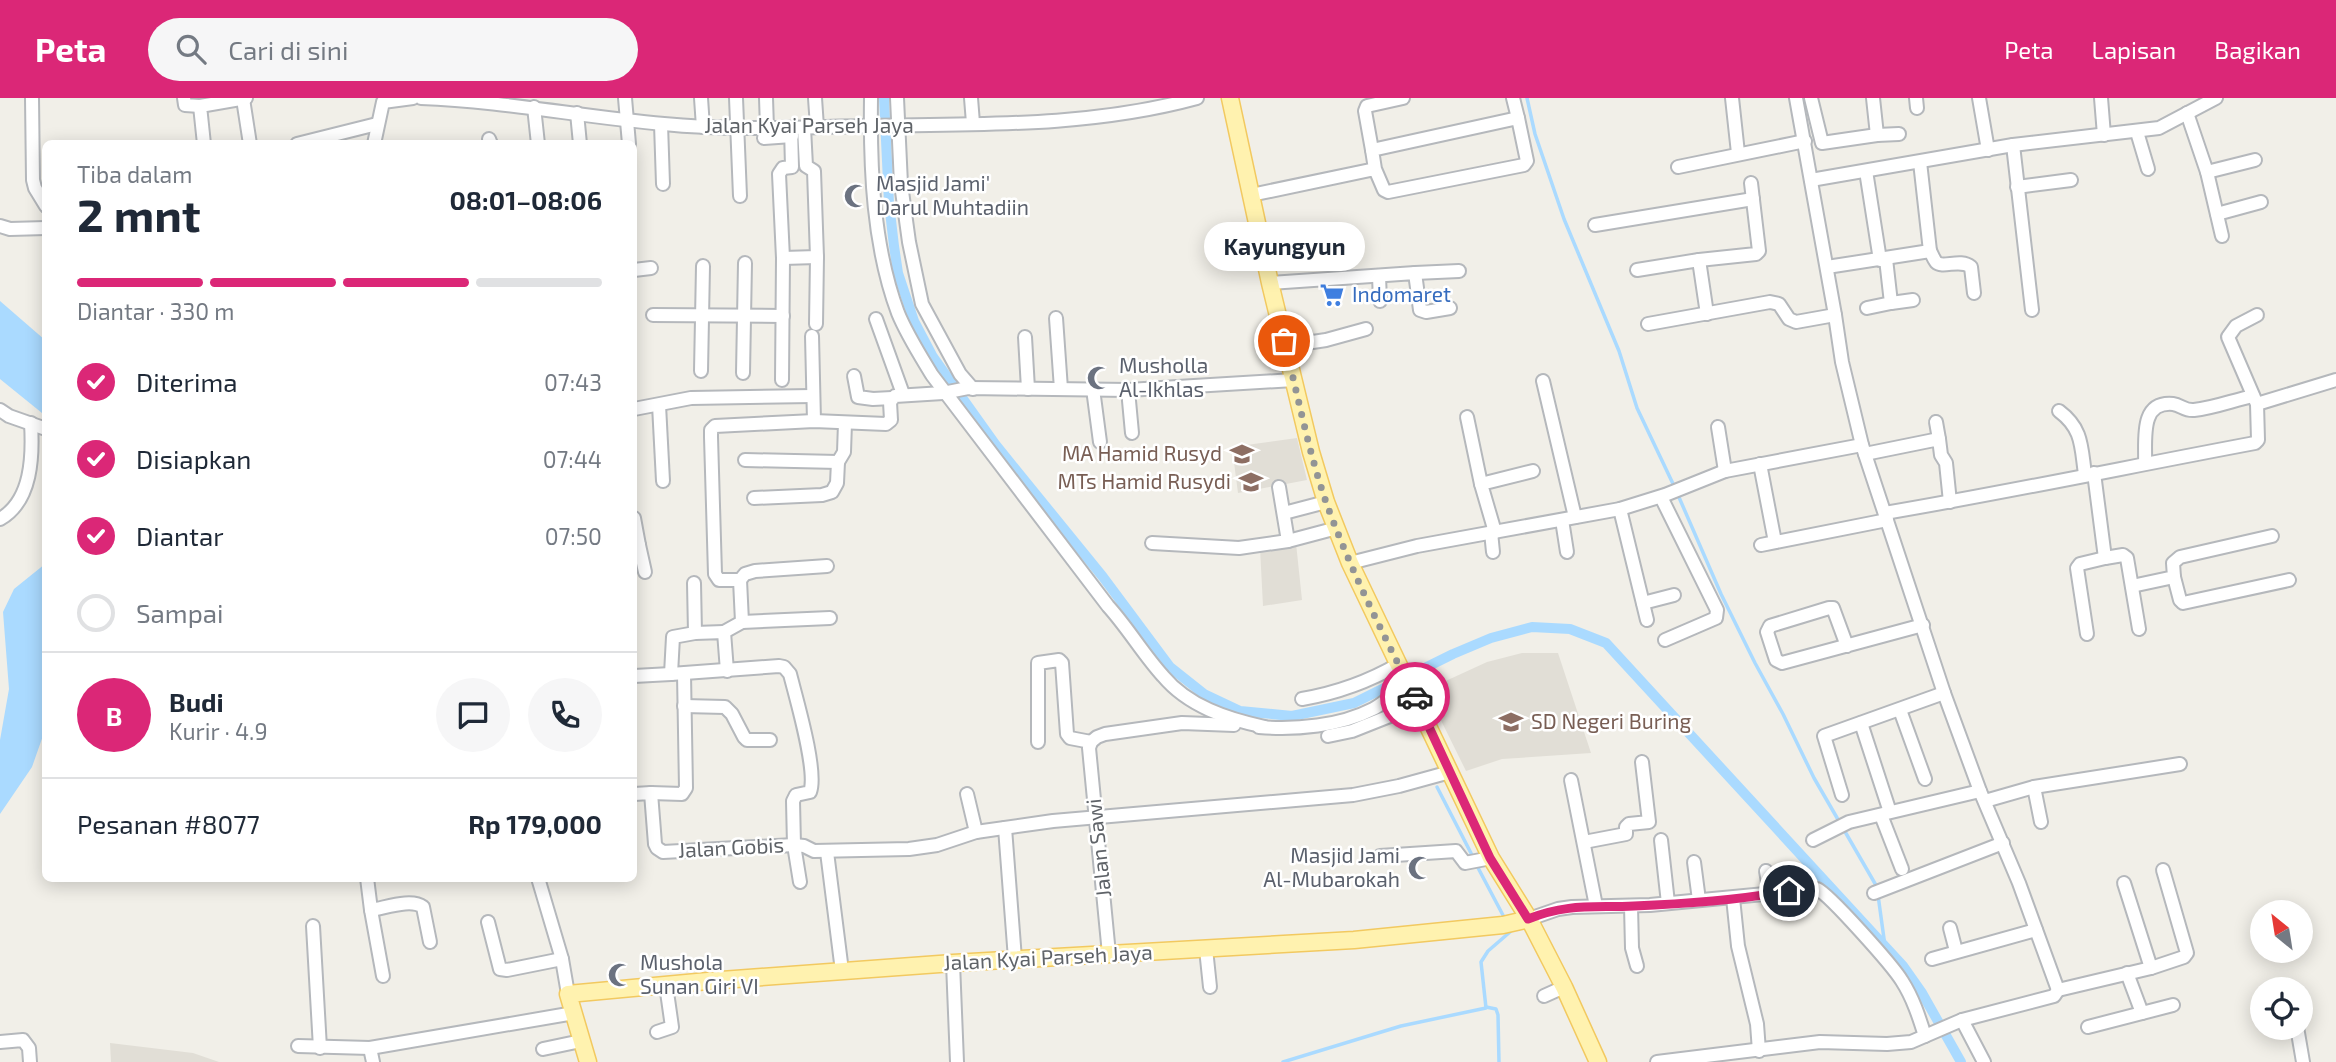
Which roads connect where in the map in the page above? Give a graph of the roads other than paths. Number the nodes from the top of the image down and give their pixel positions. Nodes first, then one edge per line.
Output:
1 (32, 98) edge
2 (184, 98) edge
3 (244, 98) edge
4 (401, 98) edge
5 (413, 98) edge
6 (421, 98) edge
7 (625, 98) edge
8 (701, 98) edge
9 (736, 98) edge
10 (766, 98) edge
11 (815, 98) edge
12 (871, 98) edge
13 (897, 98) edge
14 (971, 98) edge
15 (1197, 98) edge
16 (1230, 98) edge
17 (1403, 98) edge
18 (1513, 98) edge
19 (1732, 98) edge
20 (1796, 98) edge
21 (1811, 98) edge
22 (1873, 98) edge
23 (1979, 98) edge
24 (2101, 98) edge
25 (2216, 98) edge
26 (200, 106) junction
27 (534, 107) junction
28 (577, 113) junction
29 (2187, 113) junction
30 (1518, 118) junction
31 (626, 119) junction
32 (973, 123) junction
33 (377, 124) junction
34 (661, 124) junction
35 (873, 126) junction
36 (895, 126) junction
37 (703, 127) junction
38 (738, 130) junction
39 (802, 131) junction
40 (2137, 132) junction
41 (765, 133) junction
42 (1899, 134) dead end
43 (830, 135) dead end
44 (1877, 135) junction
45 (2104, 135) junction
46 (204, 140) edge
47 (249, 140) edge
48 (312, 140) edge
49 (375, 140) edge
50 (538, 140) edge
51 (580, 140) edge
52 (628, 140) edge
53 (1805, 141) junction
54 (2013, 145) junction
55 (1988, 149) junction
56 (1372, 150) junction
57 (1738, 153) junction
58 (2255, 160) dead end
59 (1920, 162) junction
60 (799, 166) junction
61 (1678, 167) dead end
62 (1375, 169) junction
63 (2148, 169) dead end
64 (1866, 171) junction
65 (2207, 172) junction
66 (1811, 180) junction
67 (2071, 180) dead end
68 (1751, 183) dead end
69 (663, 184) dead end
70 (2017, 187) junction
71 (1251, 195) junction
72 (740, 196) dead end
73 (42, 199) edge
74 (1753, 199) junction
75 (2261, 202) dead end
76 (2217, 214) junction
77 (1595, 225) dead end
78 (0, 226) edge
79 (42, 228) edge
80 (2222, 236) dead end
81 (1930, 251) junction
82 (817, 257) junction
83 (783, 258) junction
84 (1883, 259) junction
85 (1699, 260) junction
86 (745, 263) dead end
87 (703, 266) dead end
88 (1827, 267) junction
89 (651, 268) dead end
90 (637, 270) edge
91 (1636, 270) dead end
92 (1459, 271) dead end
93 (1415, 273) junction
94 (1379, 276) junction
95 (1270, 283) junction
96 (1974, 293) dead end
97 (1913, 300) dead end
98 (1380, 302) dead end
99 (1891, 303) junction
100 (1450, 308) dead end
101 (1867, 308) dead end
102 (2032, 310) dead end
103 (1707, 314) junction
104 (703, 315) junction
105 (1835, 315) junction
106 (2257, 315) dead end
107 (653, 316) dead end
108 (744, 316) junction
109 (783, 316) junction
110 (1056, 318) dead end
111 (876, 319) dead end
112 (1648, 324) dead end
113 (1366, 329) dead end
114 (1025, 337) dead end
115 (1286, 346) junction
116 (701, 371) dead end
117 (743, 373) dead end
118 (854, 376) dead end
119 (782, 380) dead end
120 (1294, 380) junction
121 (2336, 380) edge
122 (1544, 381) dead end
123 (970, 388) junction
124 (1028, 389) junction
125 (1061, 389) junction
126 (1093, 389) junction
127 (1128, 390) junction
128 (946, 392) junction
129 (813, 396) junction
130 (897, 396) junction
131 (2255, 400) junction
132 (659, 405) junction
133 (637, 409) edge
134 (2059, 411) dead end
135 (5, 413) edge
136 (1467, 417) dead end
137 (814, 421) junction
138 (1936, 422) dead end
139 (30, 423) junction
140 (845, 423) junction
141 (0, 427) edge
142 (1718, 427) dead end
143 (42, 428) edge
144 (1132, 433) dead end
145 (1939, 439) junction
146 (1100, 442) dead end
147 (1864, 450) junction
148 (745, 460) dead end
149 (838, 462) junction
150 (2145, 463) junction
151 (1759, 464) junction
152 (1533, 471) dead end
153 (1725, 471) junction
154 (2089, 473) junction
155 (663, 481) dead end
156 (1480, 484) junction
157 (1279, 487) dead end
158 (1663, 496) junction
159 (754, 498) dead end
160 (1326, 502) junction
161 (1950, 502) junction
162 (1620, 509) junction
163 (1284, 513) junction
164 (1886, 516) junction
165 (1569, 518) junction
166 (0, 519) edge
167 (1337, 528) junction
168 (1493, 532) junction
169 (2272, 536) dead end
170 (1288, 541) junction
171 (1775, 542) junction
172 (1152, 543) dead end
173 (1761, 545) dead end
174 (637, 549) edge
175 (1493, 552) dead end
176 (1567, 552) dead end
177 (2105, 558) junction
178 (1350, 563) junction
179 (827, 566) dead end
180 (645, 572) dead end
181 (2174, 577) junction
182 (740, 580) junction
183 (2289, 580) dead end
184 (694, 583) dead end
185 (2132, 586) junction
186 (1674, 595) dead end
187 (1643, 603) junction
188 (830, 618) dead end
189 (1647, 620) dead end
190 (742, 622) junction
191 (1923, 625) junction
192 (2140, 629) dead end
193 (724, 632) junction
194 (695, 633) junction
195 (2087, 634) dead end
196 (1665, 640) dead end
197 (1847, 646) junction
198 (1399, 665) junction
199 (727, 671) junction
200 (678, 674) junction
201 (637, 676) edge
202 (1399, 692) junction
203 (1944, 693) junction
204 (1302, 699) dead end
205 (684, 706) junction
206 (1900, 709) junction
207 (1408, 710) junction
208 (1861, 723) junction
209 (1265, 727) junction
210 (1328, 736) dead end
211 (770, 740) dead end
212 (1038, 742) dead end
213 (1091, 742) junction
214 (1642, 762) dead end
215 (2180, 764) dead end
216 (1442, 774) junction
217 (1925, 779) dead end
218 (1571, 780) dead end
219 (2034, 787) junction
220 (651, 793) junction
221 (637, 794) edge
222 (967, 794) dead end
223 (1842, 795) dead end
224 (1983, 796) junction
225 (1884, 810) junction
226 (1096, 819) junction
227 (2041, 822) dead end
228 (1005, 828) junction
229 (976, 832) junction
230 (1813, 839) dead end
231 (1661, 840) dead end
232 (1584, 842) junction
233 (2003, 843) junction
234 (794, 845) junction
235 (827, 852) junction
236 (1380, 856) dead end
237 (1481, 861) junction
238 (1695, 862) dead end
239 (1902, 869) dead end
240 (2163, 870) dead end
241 (1766, 871) dead end
242 (368, 882) edge
243 (539, 882) edge
244 (800, 882) dead end
245 (2124, 883) dead end
246 (1878, 891) dead end
247 (1770, 894) junction
248 (1733, 898) junction
249 (1699, 900) junction
250 (1668, 903) junction
251 (1596, 906) junction
252 (1631, 906) junction
253 (371, 910) junction
254 (1528, 919) junction
255 (488, 922) dead end
256 (313, 926) dead end
257 (1950, 928) dead end
258 (2036, 930) junction
259 (430, 942) dead end
260 (1206, 949) junction
261 (1956, 951) junction
262 (1109, 954) junction
263 (562, 959) junction
264 (1015, 959) junction
265 (1932, 960) dead end
266 (953, 963) junction
267 (1637, 966) dead end
268 (2151, 968) junction
269 (842, 971) junction
270 (2127, 973) junction
271 (383, 976) dead end
272 (666, 985) junction
273 (1210, 987) dead end
274 (2058, 990) junction
275 (568, 994) junction
276 (2173, 1005) dead end
277 (574, 1013) junction
278 (2142, 1013) junction
279 (1959, 1022) junction
280 (2088, 1027) dead end
281 (657, 1032) dead end
282 (1926, 1036) junction
283 (2299, 1040) edge
284 (581, 1041) junction
285 (0, 1042) edge
286 (298, 1046) dead end
287 (370, 1048) junction
288 (542, 1049) dead end
289 (1759, 1051) junction
290 (328, 1052) junction
291 (30, 1062) edge
292 (373, 1062) edge
293 (588, 1062) edge
294 (957, 1062) edge
295 (1598, 1062) edge
296 (1657, 1062) edge
297 (1984, 1062) edge
298 (2303, 1062) edge

1 - 73 street
2 - 26 street
3 - 26 street
3 - 47 street
4 - 5 street
4 - 33 street
6 - 27 street, Jalan Kyai Parseh Jaya
7 - 31 street
8 - 37 street
9 - 38 street
10 - 41 street
11 - 39 street
12 - 35 street
13 - 36 street
14 - 32 street
15 - 32 street, Jalan Kyai Parseh Jaya
16 - 71 main road
17 - 56 street
18 - 30 street
19 - 57 street
20 - 53 street
21 - 44 street
22 - 44 street
23 - 55 street
24 - 45 street
25 - 29 street
26 - 46 street
27 - 28 street, Jalan Kyai Parseh Jaya
27 - 50 street
28 - 31 street, Jalan Kyai Parseh Jaya
28 - 51 street
29 - 40 street
29 - 65 street
30 - 56 street
30 - 62 street
31 - 34 street, Jalan Kyai Parseh Jaya
31 - 52 street
32 - 36 street, Jalan Kyai Parseh Jaya
33 - 48 street
33 - 49 street
34 - 37 street, Jalan Kyai Parseh Jaya
34 - 69 street
35 - 36 street, Jalan Kyai Parseh Jaya
35 - 39 street, Jalan Kyai Parseh Jaya
35 - 128 street
36 - 123 street
37 - 38 street, Jalan Kyai Parseh Jaya
38 - 41 street, Jalan Kyai Parseh Jaya
38 - 72 street
39 - 41 street, Jalan Kyai Parseh Jaya
39 - 43 street
39 - 60 street
40 - 45 street
40 - 63 street
42 - 44 street
45 - 54 street
53 - 57 street
53 - 66 street
54 - 55 street
54 - 70 street
55 - 59 street
56 - 62 street
57 - 61 street
58 - 65 street
59 - 64 street
59 - 81 street
60 - 82 street
60 - 83 street
62 - 71 street
64 - 66 street
64 - 84 street
65 - 76 street
66 - 88 street
67 - 70 street
68 - 74 street
70 - 102 street
71 - 95 main road
74 - 77 street
74 - 85 street
75 - 76 street
76 - 80 street
78 - 79 street
81 - 84 street
81 - 96 street
82 - 83 street
82 - 129 street
83 - 109 street
84 - 88 street
84 - 99 street
85 - 91 street
85 - 103 street
86 - 108 street
87 - 104 street
88 - 105 street
89 - 90 street
92 - 93 street
93 - 94 street
93 - 100 street
94 - 95 street
94 - 98 street
95 - 115 main road
97 - 99 street
99 - 101 street
103 - 105 street
103 - 112 street
104 - 107 street
104 - 108 street
104 - 116 street
105 - 147 street
106 - 131 street
108 - 109 street
108 - 117 street
109 - 119 street
110 - 125 street
111 - 130 street
113 - 115 street
114 - 124 street
115 - 120 main road
118 - 130 street
120 - 127 street
120 - 160 main road
121 - 131 street
122 - 165 street
123 - 124 street
123 - 128 street
124 - 125 street
125 - 126 street
126 - 127 street
126 - 146 street
127 - 144 street
128 - 130 street
128 - 209 street
129 - 132 street
129 - 137 street
130 - 140 street
131 - 150 street
131 - 150 street
132 - 133 street
132 - 155 street
134 - 154 street
135 - 139 street
135 - 141 street
136 - 156 street
137 - 140 street
137 - 182 street
138 - 145 street
139 - 143 street
139 - 166 street
140 - 149 street
142 - 153 street
145 - 147 street
145 - 161 street
147 - 151 street
147 - 164 street
148 - 149 street
149 - 159 street
150 - 154 street
151 - 153 street
151 - 171 street
152 - 156 street
153 - 158 street
154 - 161 street
154 - 177 street
156 - 168 street
157 - 163 street
158 - 162 street
158 - 196 street
160 - 163 street
160 - 167 main road
161 - 164 street
162 - 165 street
162 - 187 street
163 - 170 street
164 - 171 street
164 - 191 street
165 - 168 street
165 - 176 street
167 - 170 street
167 - 178 main road
168 - 175 street
168 - 178 street
169 - 181 street
170 - 172 street
171 - 173 street
174 - 180 street
177 - 185 street
177 - 195 street
178 - 198 main road
179 - 182 street
181 - 183 street
181 - 185 street
182 - 190 street
184 - 194 street
185 - 192 street
186 - 187 street
187 - 189 street
188 - 190 street
190 - 193 street
191 - 197 street
191 - 203 street
193 - 194 street
193 - 199 street
194 - 200 street
197 - 197 street
198 - 202 main road
198 - 204 street
199 - 200 street
199 - 234 street
200 - 201 street
200 - 205 street
202 - 207 main road
202 - 209 street
203 - 206 street
203 - 224 street
205 - 211 street
205 - 220 street
206 - 208 street
206 - 217 street
207 - 210 street
207 - 216 main road
208 - 223 street
208 - 225 street
209 - 213 street
212 - 213 street
213 - 226 street, Jalan Sawi
214 - 232 street
215 - 219 street
216 - 226 street, Jalan Gobis
216 - 237 main road
218 - 232 street
219 - 224 street
219 - 227 street
220 - 221 street
220 - 234 street, Jalan Gobis
222 - 229 street
224 - 225 street
224 - 233 street
225 - 230 street
225 - 239 street
226 - 228 street, Jalan Gobis
226 - 262 street, Jalan Sawi
228 - 229 street, Jalan Gobis
228 - 264 street
229 - 235 street, Jalan Gobis
231 - 250 street
232 - 251 street
233 - 246 street
233 - 258 street
234 - 235 street, Jalan Gobis
234 - 244 street
235 - 269 street
236 - 237 street
237 - 254 main road
238 - 249 street
240 - 268 street
241 - 247 street
242 - 253 street
243 - 263 street
245 - 268 street
247 - 248 street
247 - 282 street
248 - 249 street
248 - 289 street
249 - 250 street
250 - 252 street
251 - 252 street
251 - 254 street
252 - 267 street
253 - 259 street
253 - 271 street
254 - 260 main road, Jalan Kyai Parseh Jaya
254 - 295 main road
255 - 263 street
256 - 290 street
257 - 261 street
258 - 261 street
258 - 274 street
260 - 262 main road, Jalan Kyai Parseh Jaya
260 - 273 street
261 - 265 street
262 - 264 main road, Jalan Kyai Parseh Jaya
263 - 275 street
264 - 266 main road, Jalan Kyai Parseh Jaya
266 - 269 main road, Jalan Kyai Parseh Jaya
266 - 294 street
268 - 270 street
269 - 272 main road, Jalan Kyai Parseh Jaya
270 - 274 street
270 - 278 street
272 - 275 main road, Jalan Kyai Parseh Jaya
272 - 281 street
274 - 279 street
275 - 277 main road
276 - 278 street
277 - 284 main road
277 - 287 street
278 - 280 street
279 - 282 street
279 - 297 street
282 - 289 street
283 - 298 street
284 - 288 street
284 - 293 main road
285 - 291 street
286 - 290 street
287 - 290 street
287 - 292 street
289 - 296 street

